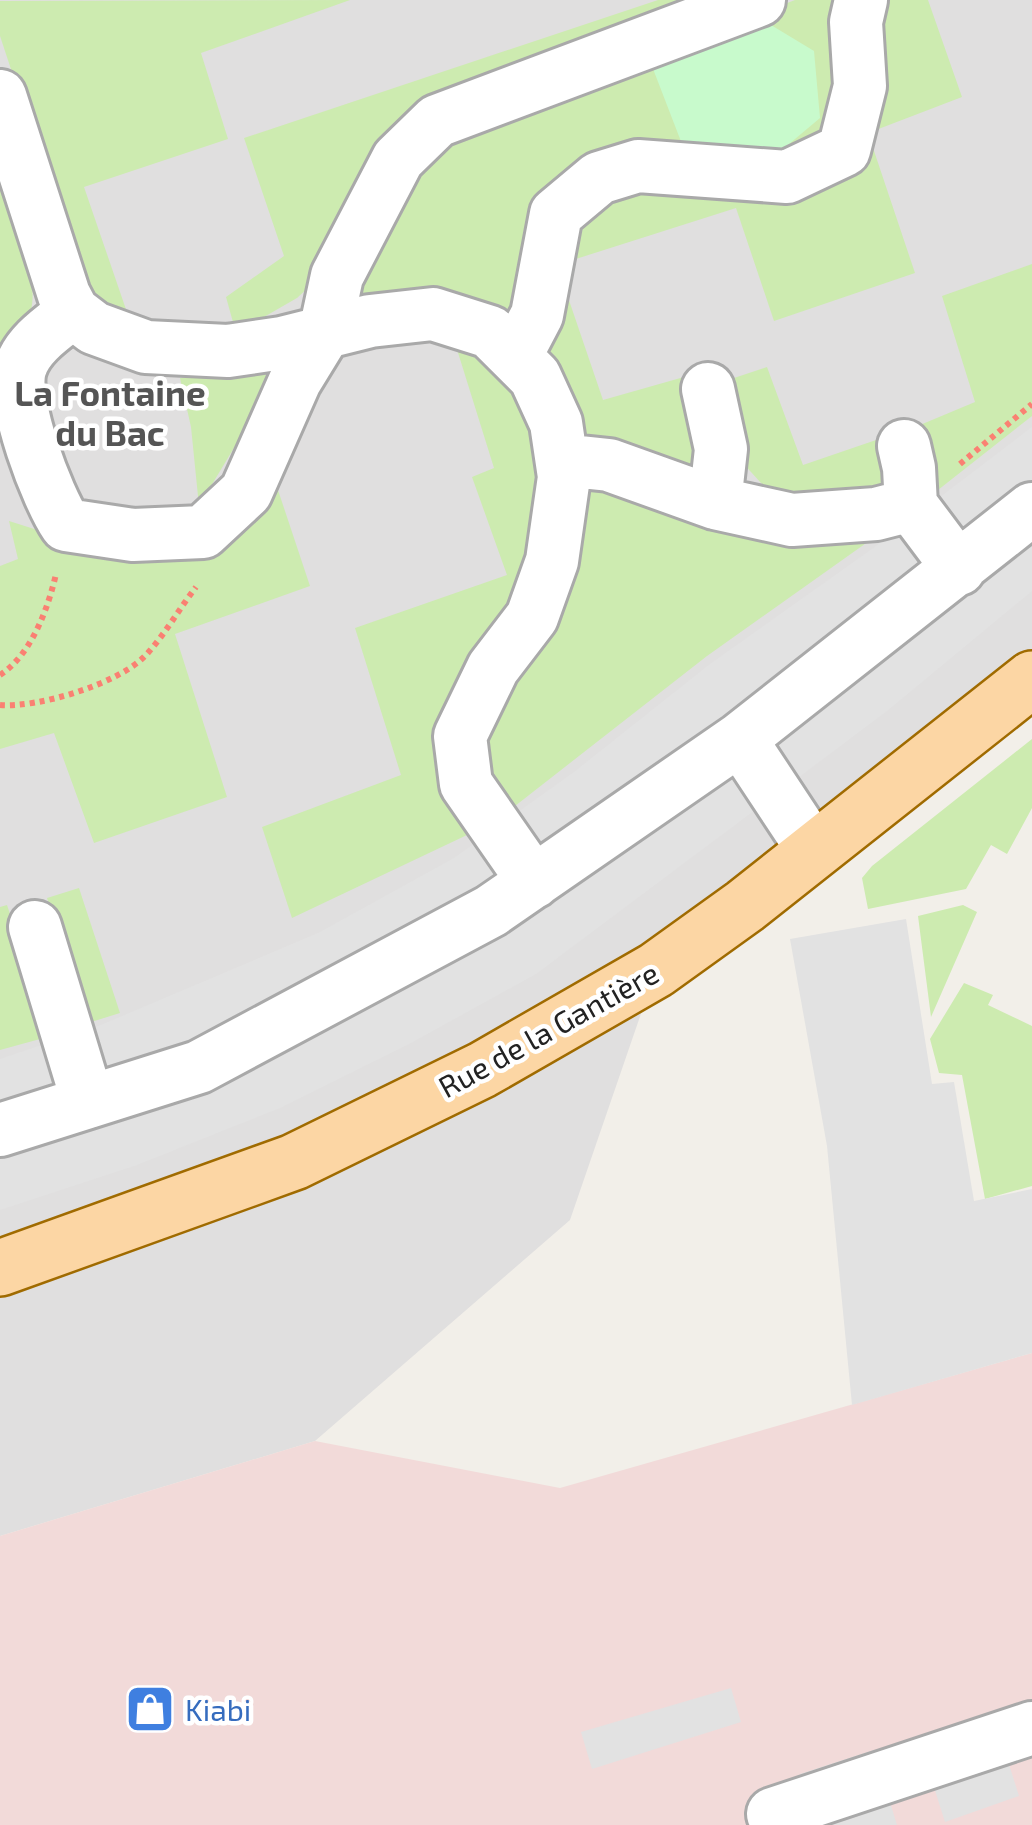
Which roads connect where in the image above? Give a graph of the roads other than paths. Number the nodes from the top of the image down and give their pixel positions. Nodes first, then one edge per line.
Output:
1 (759, 0) edge
2 (860, 0) edge
3 (0, 96) edge
4 (73, 312) junction
5 (324, 332) junction
6 (515, 357) junction
7 (10, 370) edge
8 (708, 389) dead end
9 (904, 446) dead end
10 (562, 460) junction
11 (715, 502) junction
12 (910, 505) junction
13 (1032, 508) edge
14 (959, 569) junction
15 (1032, 679) edge
16 (740, 739) junction
17 (814, 851) junction
18 (534, 882) junction
19 (35, 927) dead end
20 (88, 1102) junction
21 (0, 1130) edge
22 (0, 1268) edge
23 (1032, 1728) edge
24 (773, 1814) dead end

1 - 5 lane
2 - 6 lane
3 - 4 lane
4 - 5 lane
4 - 7 lane
5 - 6 lane
5 - 7 lane
6 - 10 lane
8 - 11 lane
9 - 12 lane
10 - 11 lane
10 - 18 lane
11 - 12 lane
12 - 14 lane
13 - 14 lane
14 - 16 lane
15 - 17 main road, Rue de la Gantière
16 - 17 lane
16 - 18 lane
17 - 22 main road, Rue de la Gantière
18 - 20 lane
19 - 20 lane
20 - 21 lane
23 - 24 lane

